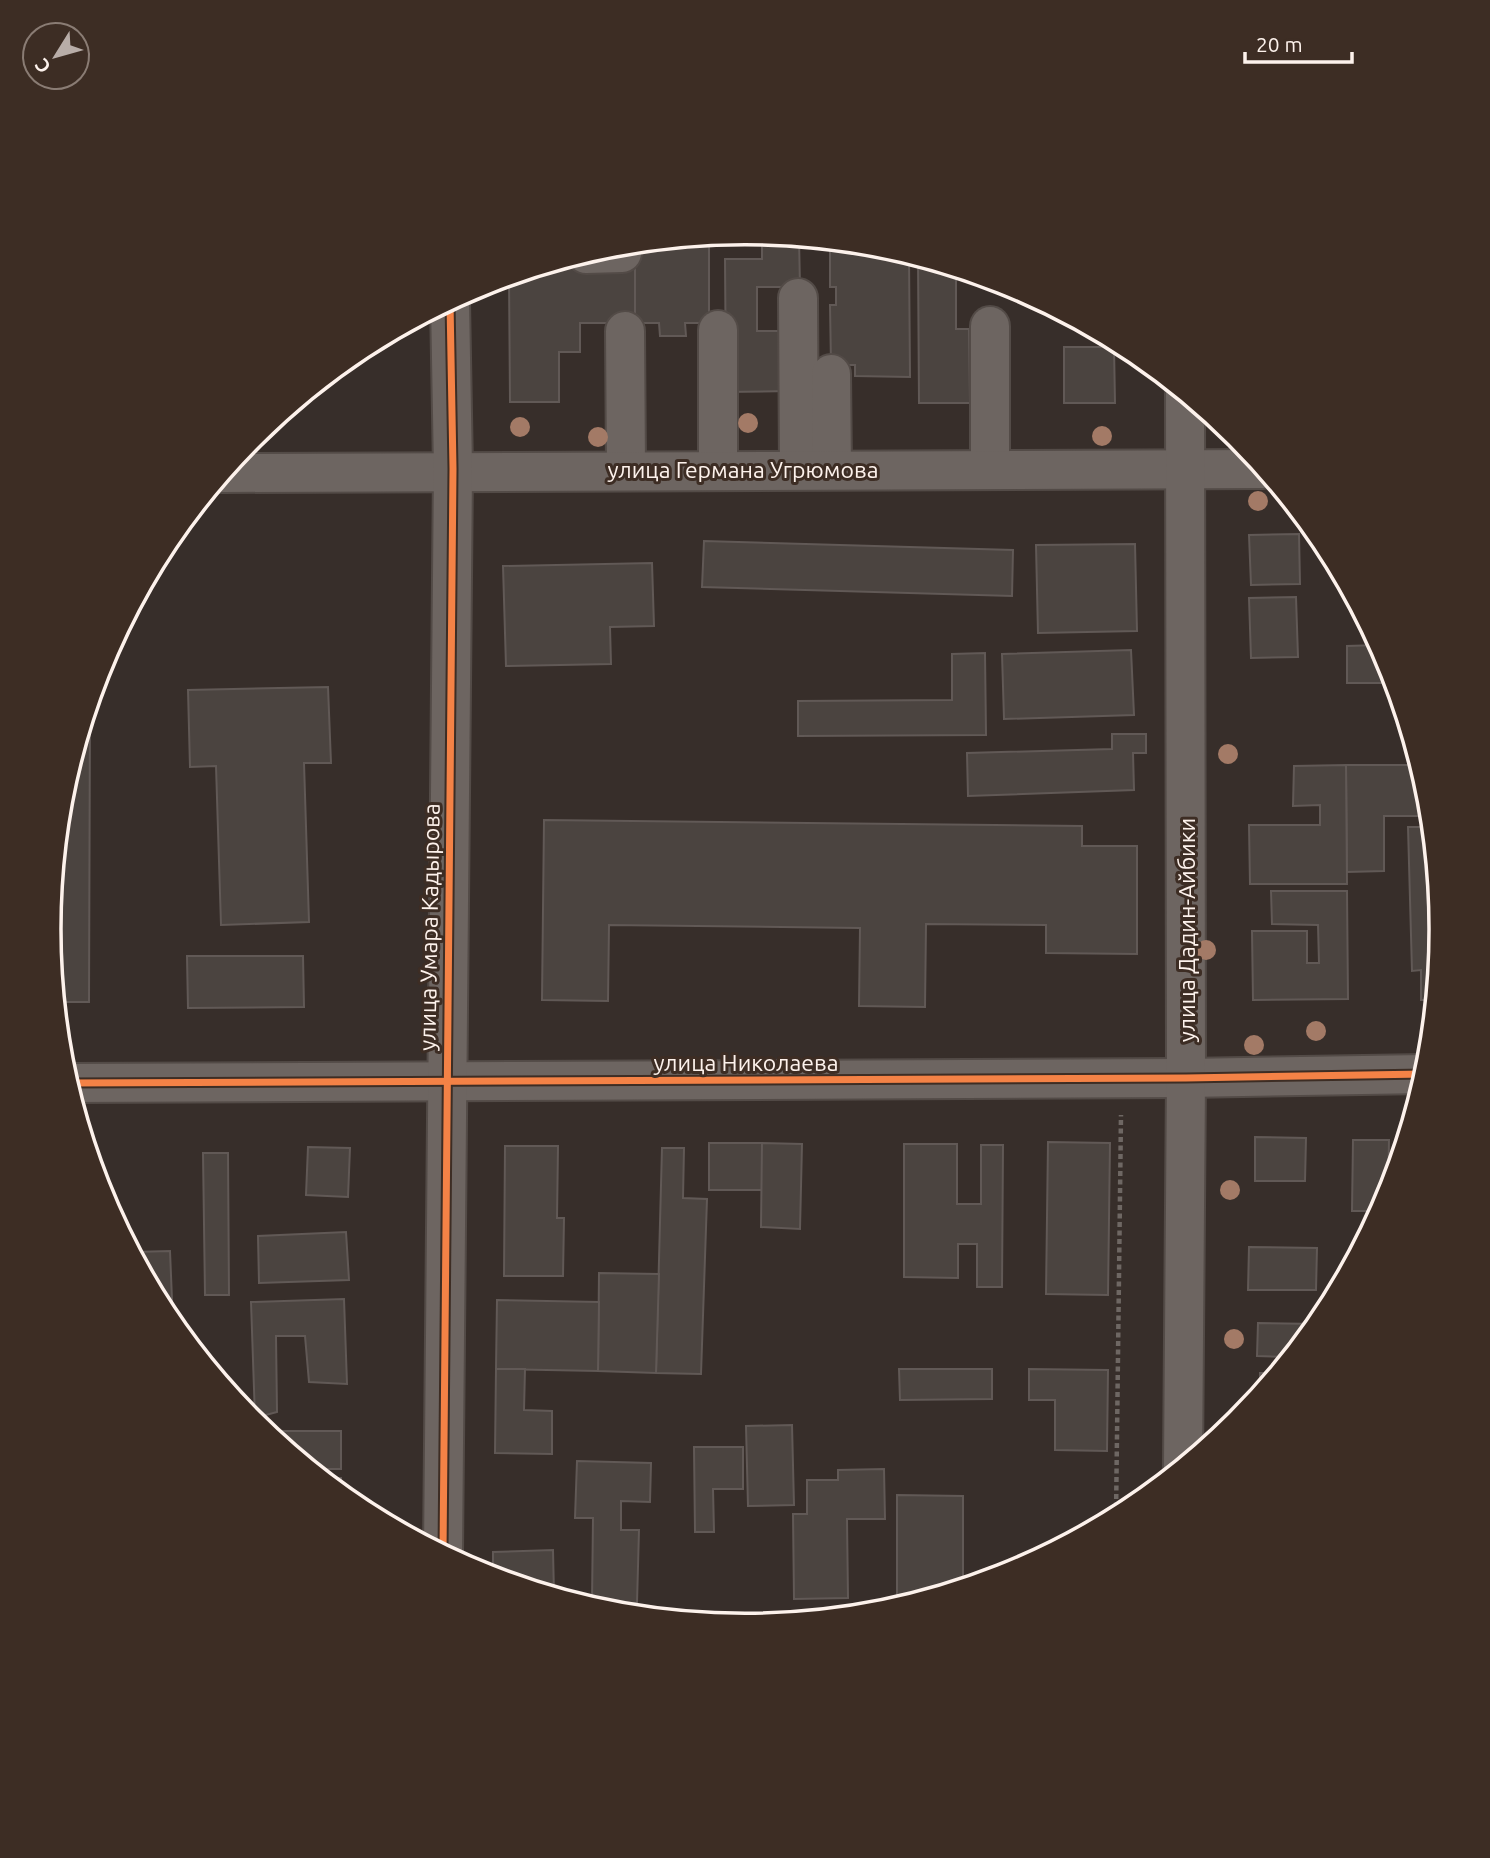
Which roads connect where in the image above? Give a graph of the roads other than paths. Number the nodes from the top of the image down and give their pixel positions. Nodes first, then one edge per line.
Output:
1 (798, 298) dead end
2 (450, 313) edge
3 (990, 326) dead end
4 (718, 330) dead end
5 (638, 332) dead end
6 (831, 374) dead end
7 (1185, 406) edge
8 (1185, 468) junction
9 (453, 469) junction
10 (639, 469) junction
11 (718, 469) junction
12 (815, 469) junction
13 (990, 469) junction
14 (1250, 469) edge
15 (236, 473) edge
16 (1413, 1074) edge
17 (1186, 1079) junction
18 (79, 1083) edge
19 (447, 1083) junction
20 (1183, 1453) edge
21 (443, 1542) edge

1 - 12 street
2 - 9 street, улица Умара Кадырова
3 - 13 street
4 - 11 street
5 - 10 street
6 - 12 street
7 - 8 street, улица Дадин-Айбики
8 - 13 street, улица Германа Угрюмова
8 - 14 street, улица Германа Угрюмова
8 - 17 street, улица Дадин-Айбики
9 - 10 street, улица Германа Угрюмова
9 - 15 street, улица Германа Угрюмова
9 - 19 street, улица Умара Кадырова
10 - 11 street, улица Германа Угрюмова
11 - 12 street, улица Германа Угрюмова
12 - 13 street, улица Германа Угрюмова
16 - 17 street, улица Николаева
17 - 19 street, улица Николаева
17 - 20 street, улица Дадин-Айбики
18 - 19 street, улица Николаева
19 - 21 street, улица Умара Кадырова

